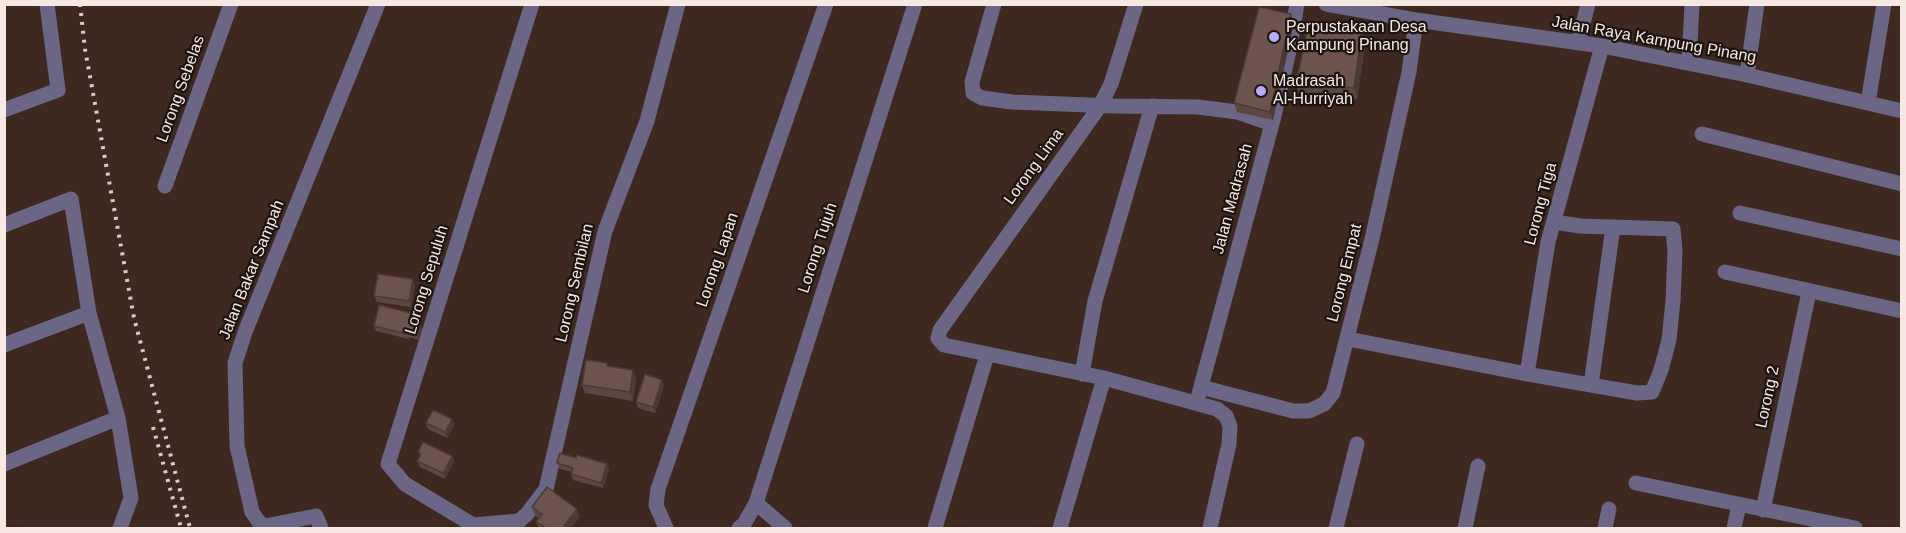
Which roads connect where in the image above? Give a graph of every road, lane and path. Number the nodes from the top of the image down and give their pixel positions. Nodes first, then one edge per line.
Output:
1 (47, 4) edge
2 (231, 4) edge
3 (378, 4) edge
4 (532, 4) edge
5 (678, 4) edge
6 (826, 4) edge
7 (915, 4) edge
8 (994, 4) edge
9 (1136, 4) edge
10 (1297, 4) edge
11 (1326, 4) edge
12 (1588, 4) edge
13 (1692, 4) edge
14 (1757, 4) edge
15 (1884, 4) edge
16 (1416, 20) junction
17 (1578, 43) junction
18 (1602, 46) junction
19 (1689, 62) junction
20 (1747, 75) junction
21 (1868, 103) junction
22 (1100, 106) junction
23 (1152, 106) junction
24 (4, 110) edge
25 (1902, 111) edge
26 (1272, 124) junction
27 (1702, 134) dead end
28 (1902, 184) edge
29 (165, 186) dead end
30 (1740, 213) dead end
31 (6, 220) edge
32 (1554, 222) junction
33 (1613, 227) junction
34 (1902, 249) edge
35 (1725, 272) dead end
36 (1809, 292) junction
37 (1902, 311) edge
38 (89, 313) junction
39 (1348, 339) junction
40 (4, 345) edge
41 (987, 355) junction
42 (1082, 374) junction
43 (1527, 374) junction
44 (1104, 378) junction
45 (1591, 385) junction
46 (1199, 394) junction
47 (118, 417) junction
48 (1357, 444) dead end
49 (4, 464) edge
50 (1478, 466) dead end
51 (1636, 483) dead end
52 (756, 504) junction
53 (1739, 505) junction
54 (1609, 509) dead end
55 (1763, 510) junction
56 (471, 527) edge
57 (120, 528) edge
58 (321, 528) edge
59 (666, 528) edge
60 (739, 528) edge
61 (785, 528) edge
62 (935, 528) edge
63 (1060, 528) edge
64 (1210, 528) edge
65 (1336, 528) edge
66 (1465, 528) edge
67 (1605, 528) edge
68 (1734, 528) edge
69 (1855, 528) edge

1 - 24 street
2 - 29 street, Lorong Sebelas
3 - 58 street, Jalan Bakar Sampah
4 - 56 street, Lorong Sepuluh
5 - 56 street, Lorong Sembilan
6 - 59 street, Lorong Lapan
7 - 52 street, Lorong Tujuh
8 - 22 street
9 - 22 street, Lorong Lima
10 - 26 street, Jalan Madrasah
11 - 16 street, Jalan Raya Kampung Pinang
12 - 17 street
13 - 19 street
14 - 20 street
15 - 21 street
16 - 17 street, Jalan Raya Kampung Pinang
16 - 39 street, Lorong Empat
17 - 18 street, Jalan Raya Kampung Pinang
18 - 19 street, Jalan Raya Kampung Pinang
18 - 32 street, Lorong Tiga
19 - 20 street, Jalan Raya Kampung Pinang
20 - 21 street, Jalan Raya Kampung Pinang
21 - 25 street, Jalan Raya Kampung Pinang
22 - 23 street
22 - 41 street, Lorong Lima
23 - 26 street
23 - 42 street
26 - 46 street, Jalan Madrasah
27 - 28 street
30 - 34 street
31 - 38 street
32 - 33 street
32 - 43 street, Lorong Tiga
33 - 45 street
33 - 45 street
35 - 36 street
36 - 37 street
36 - 55 street, Lorong 2
38 - 40 street
38 - 47 street
39 - 43 street
39 - 46 street, Lorong Empat
41 - 42 street
41 - 62 street
42 - 44 street
43 - 45 street
44 - 46 street
44 - 63 street
46 - 64 street
47 - 49 street
47 - 57 street
48 - 65 street
50 - 66 street
51 - 53 street
52 - 60 street, Lorong Tujuh
52 - 61 street
53 - 55 street
53 - 68 street
54 - 67 street
55 - 69 street

